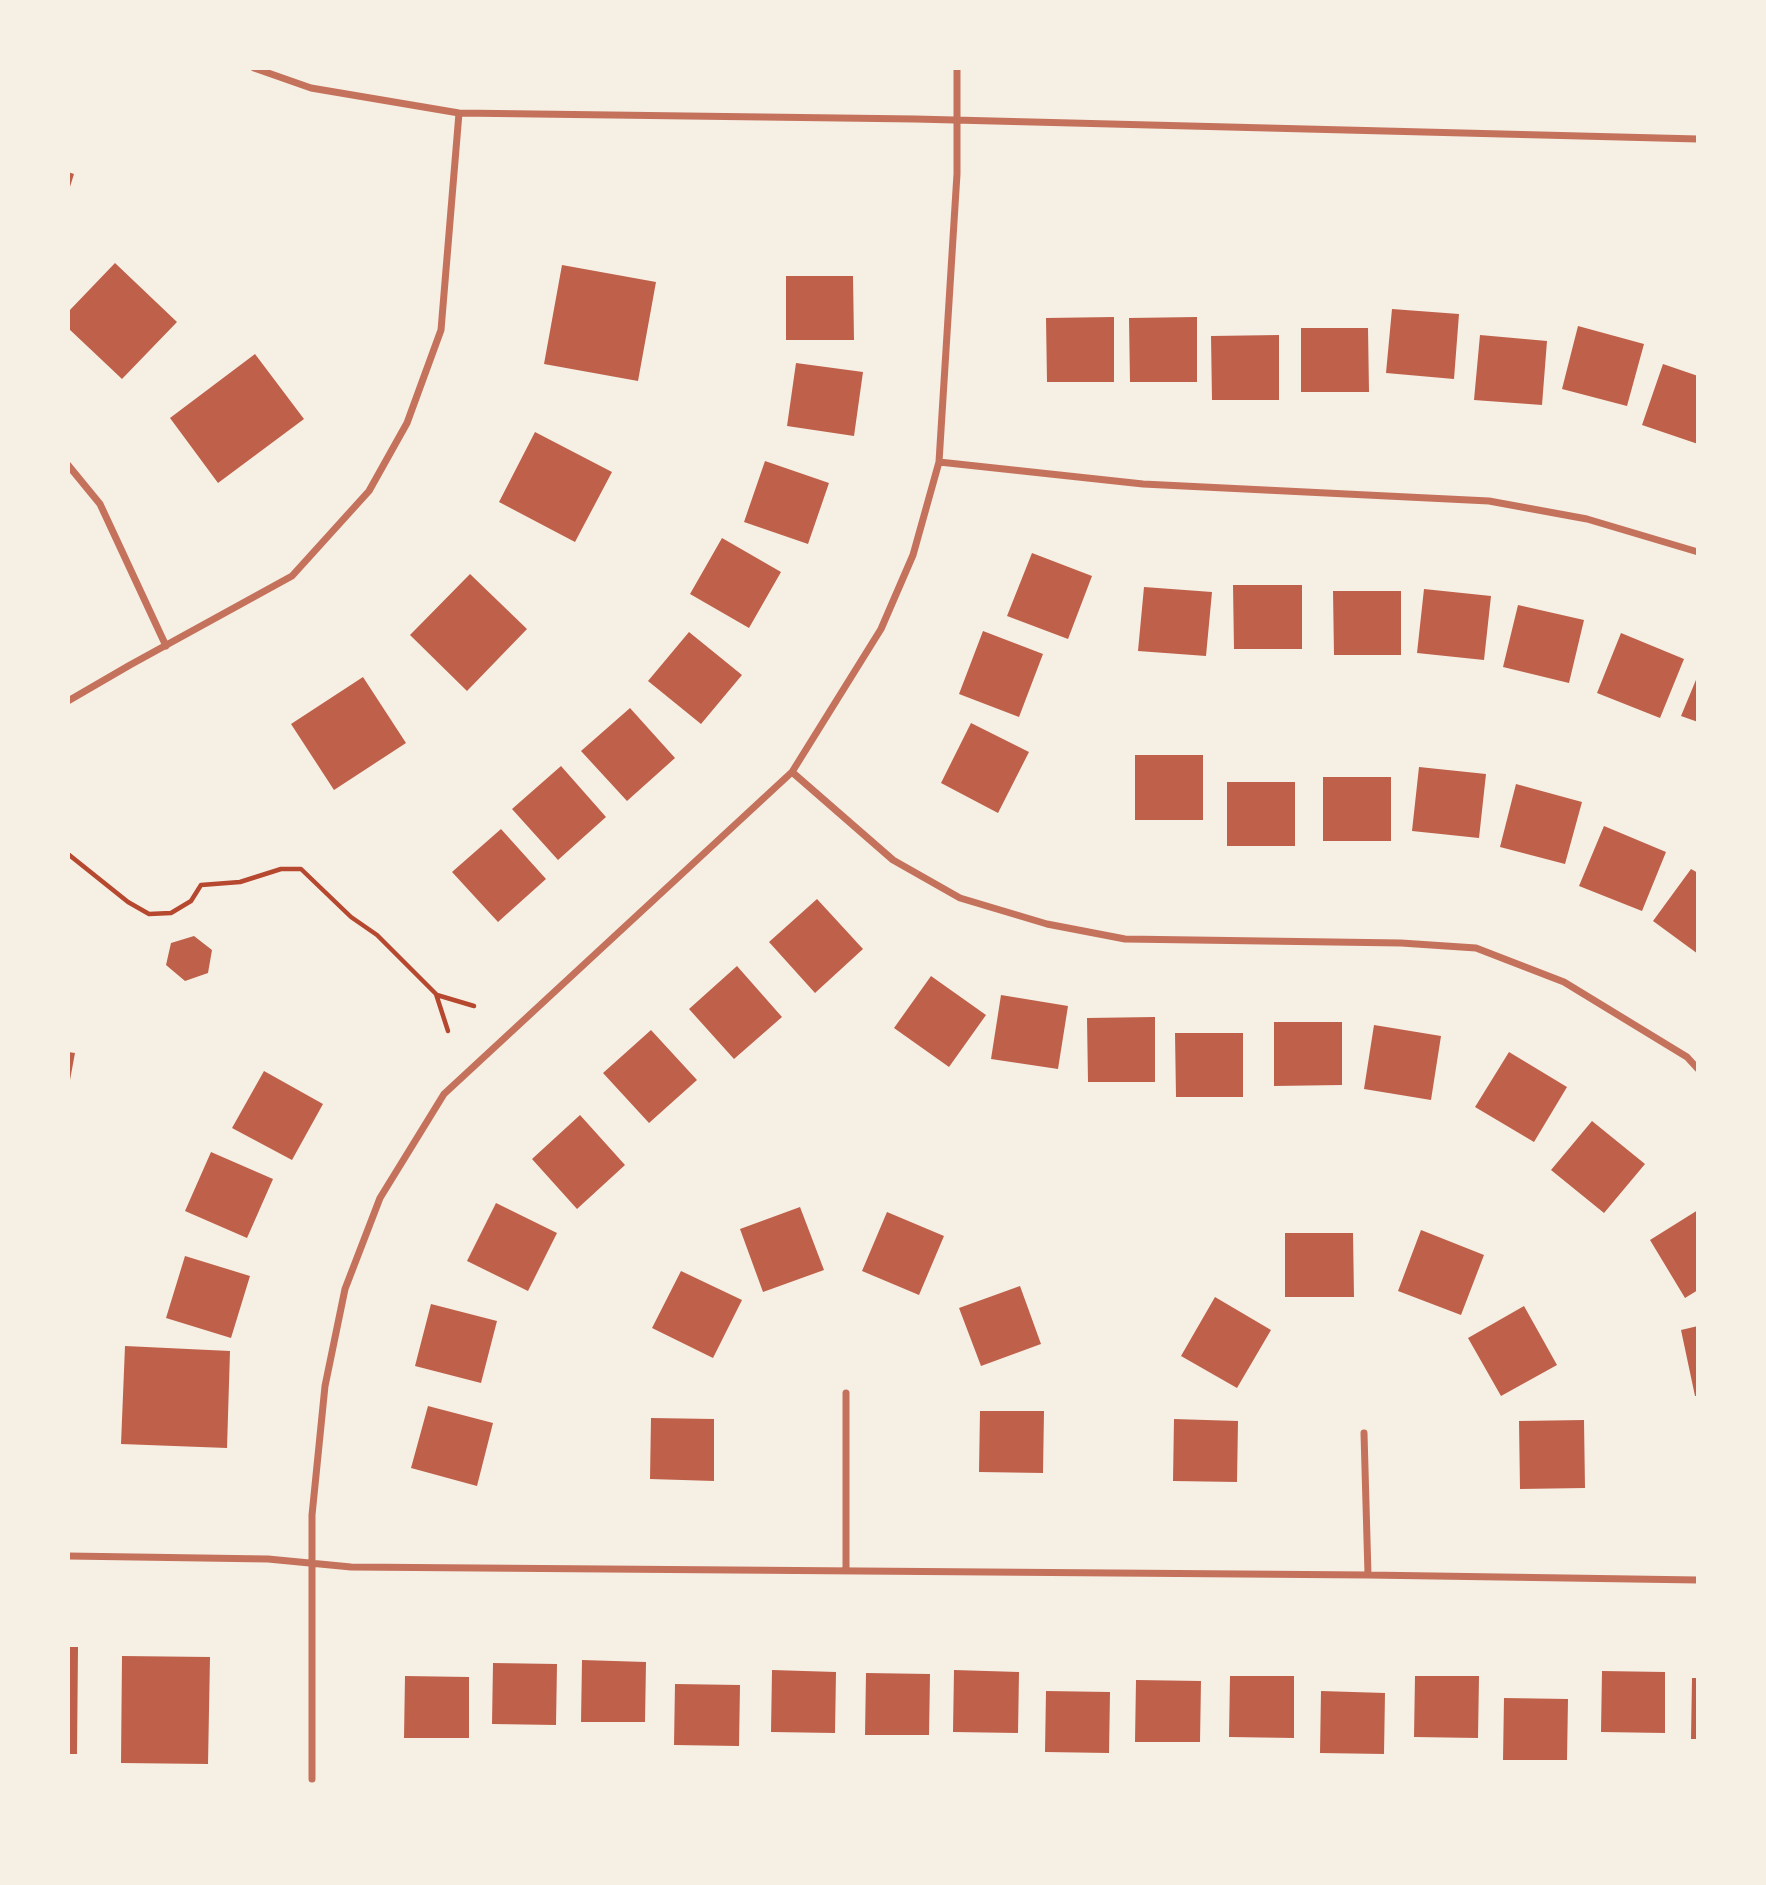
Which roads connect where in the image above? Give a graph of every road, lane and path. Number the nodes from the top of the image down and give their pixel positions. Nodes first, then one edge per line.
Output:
1 (254, 68) edge
2 (957, 68) edge
3 (459, 113) junction
4 (957, 120) junction
5 (1698, 139) edge
6 (939, 461) junction
7 (68, 465) edge
8 (1698, 552) edge
9 (166, 646) junction
10 (68, 701) edge
11 (792, 772) junction
12 (68, 855) edge
13 (436, 994) junction
14 (474, 1006) dead end
15 (448, 1031) dead end
16 (1698, 1069) edge
17 (846, 1393) dead end
18 (1364, 1433) dead end
19 (68, 1556) edge
20 (311, 1563) junction
21 (846, 1571) junction
22 (1368, 1575) junction
23 (1698, 1580) edge
24 (312, 1779) dead end

1 - 3 street
2 - 4 street
3 - 4 street
3 - 9 street
4 - 5 street
4 - 6 street
6 - 8 street
6 - 11 street
7 - 9 street
9 - 10 street
11 - 16 street
11 - 20 street
12 - 13 path
13 - 14 path
13 - 15 path
17 - 21 street
18 - 22 street
19 - 20 street
20 - 21 street
20 - 24 street
21 - 22 street
22 - 23 street

